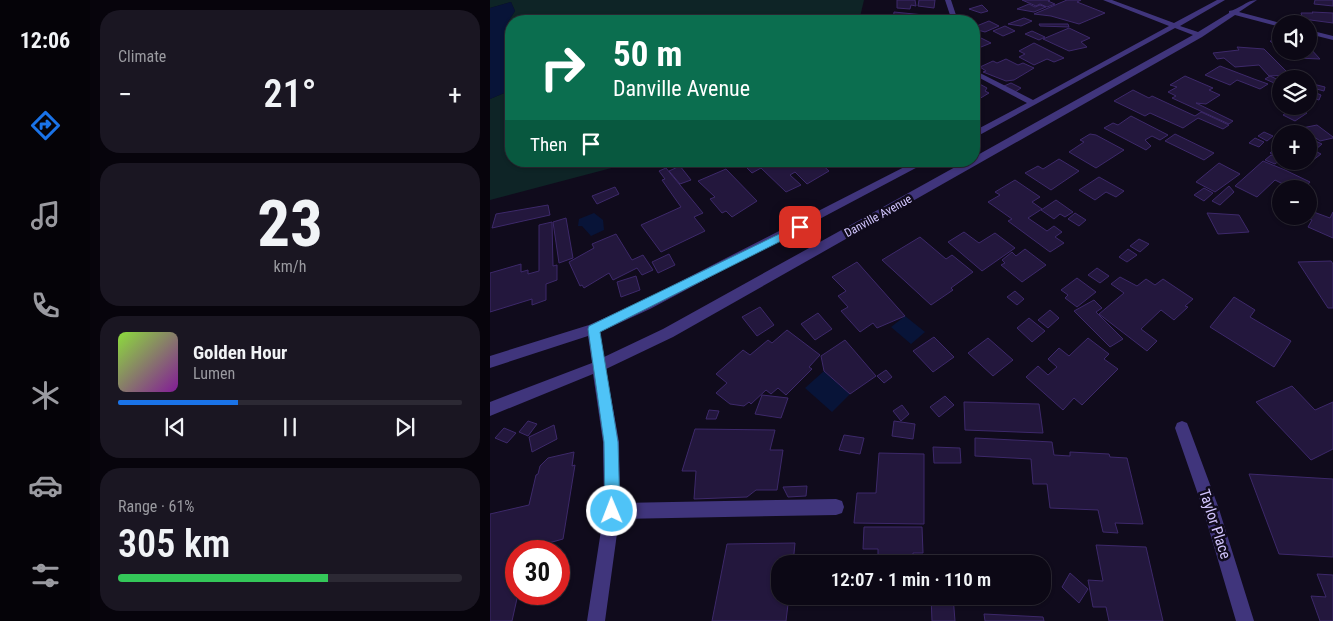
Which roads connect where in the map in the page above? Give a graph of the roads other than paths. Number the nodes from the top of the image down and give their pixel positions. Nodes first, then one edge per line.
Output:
1 (948, 0) edge
2 (1106, 0) edge
3 (1222, 0) edge
4 (1254, 0) edge
5 (1212, 7) junction
6 (1235, 14) junction
7 (953, 15) edge
8 (1272, 23) edge
9 (1176, 26) junction
10 (1317, 34) edge
11 (1199, 35) junction
12 (1333, 38) edge
13 (980, 75) edge
14 (1033, 103) junction
15 (980, 132) edge
16 (980, 158) edge
17 (913, 167) edge
18 (964, 167) edge
19 (594, 329) junction
20 (490, 362) edge
21 (600, 365) junction
22 (490, 409) edge
23 (1182, 428) dead end
24 (836, 507) dead end
25 (612, 511) junction
26 (596, 621) edge
27 (1245, 621) edge

1 - 7 street
2 - 9 street
3 - 5 street
4 - 6 street, Danville Avenue
5 - 6 street
5 - 9 street
6 - 8 street
6 - 11 street, Danville Avenue
9 - 11 street
9 - 14 street
10 - 12 street
11 - 16 street, Danville Avenue
13 - 14 street
14 - 15 street
17 - 19 street
18 - 21 street, Danville Avenue
19 - 20 street
19 - 21 street
21 - 22 street, Danville Avenue
21 - 25 street
23 - 27 street, Taylor Place
24 - 25 street
25 - 26 street

